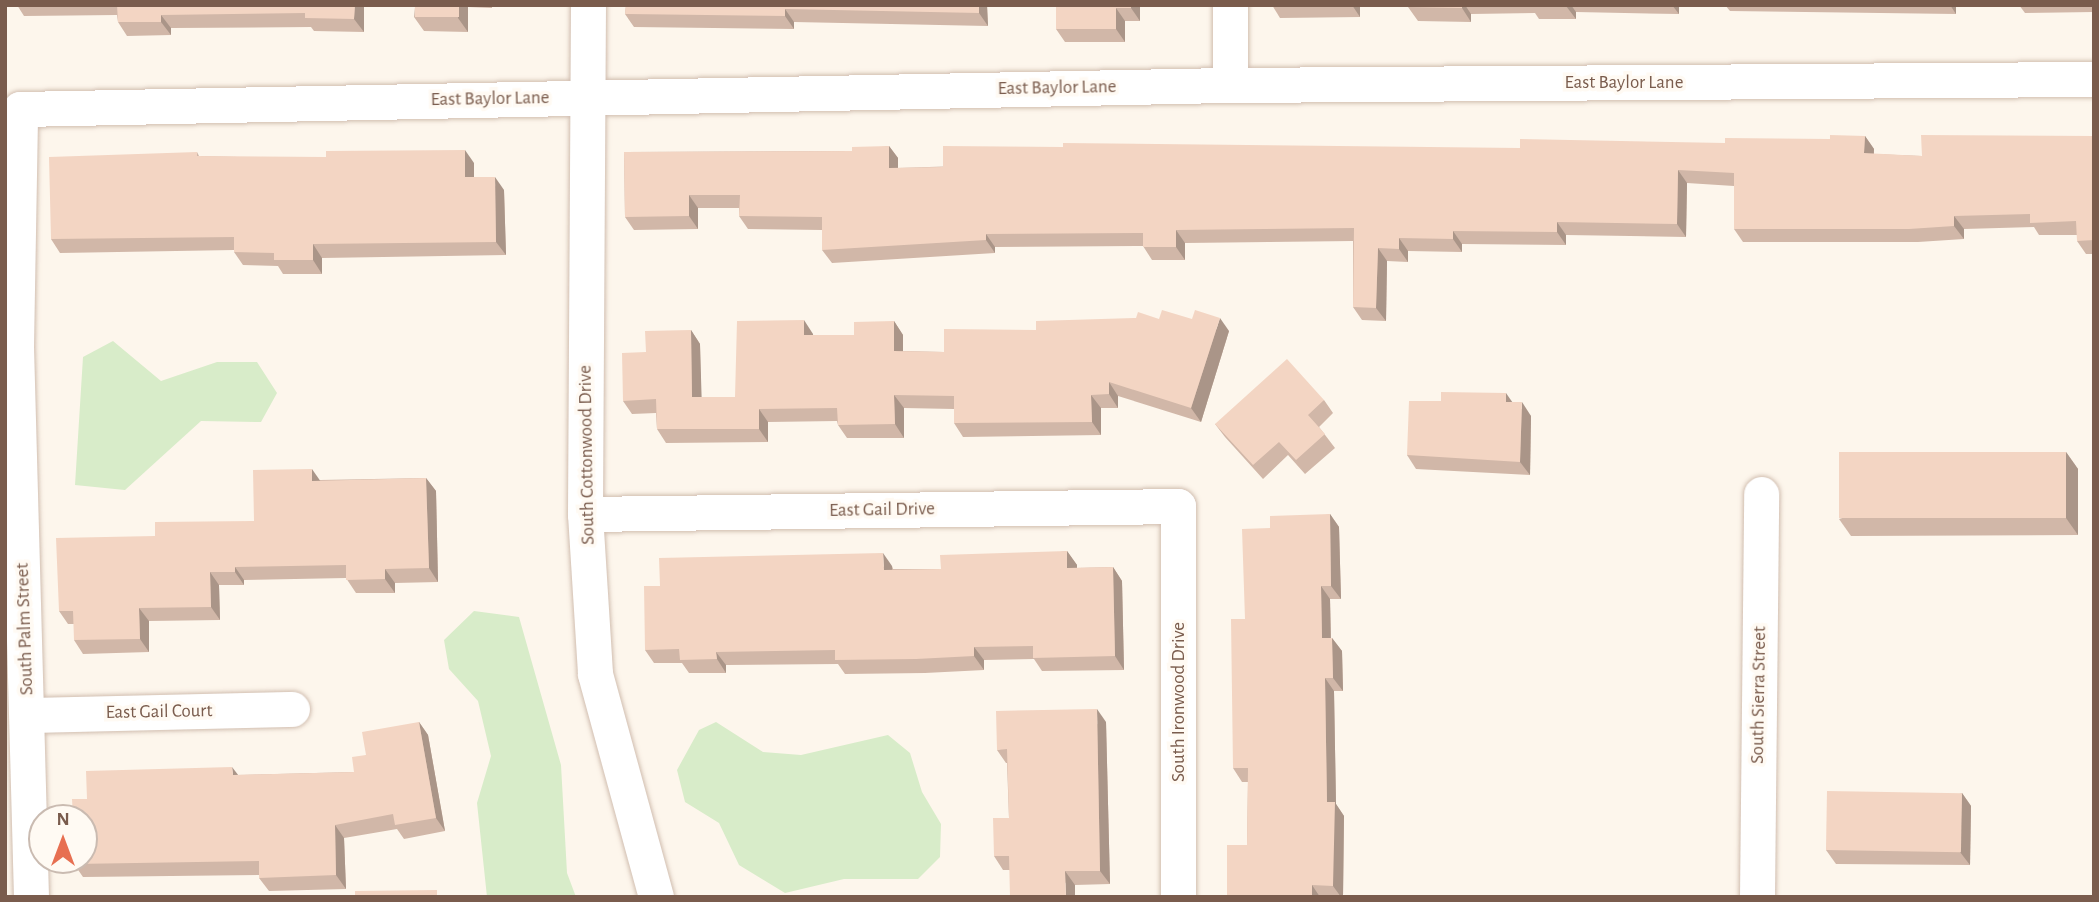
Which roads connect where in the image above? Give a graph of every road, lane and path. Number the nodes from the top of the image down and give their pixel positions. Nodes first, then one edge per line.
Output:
1 (588, 5) edge
2 (1230, 5) edge
3 (2094, 79) edge
4 (1230, 85) junction
5 (586, 96) junction
6 (20, 109) joint
7 (11, 348) edge
8 (1761, 494) dead end
9 (1178, 506) joint
10 (586, 514) junction
11 (292, 709) dead end
12 (27, 715) junction
13 (31, 897) edge
14 (656, 897) edge
15 (1178, 897) edge
16 (1756, 897) edge

1 - 5 street, South Cottonwood Drive
2 - 4 street
3 - 4 street, East Baylor Lane
4 - 5 street, East Baylor Lane
5 - 6 street, East Baylor Lane
5 - 10 street, South Cottonwood Drive
6 - 7 street, South Palm Street
7 - 12 street, South Palm Street
8 - 16 street, South Sierra Street
9 - 10 street, East Gail Drive
9 - 15 street, South Ironwood Drive
10 - 14 street, South Cottonwood Drive
11 - 12 street, East Gail Court
12 - 13 street, South Palm Street

